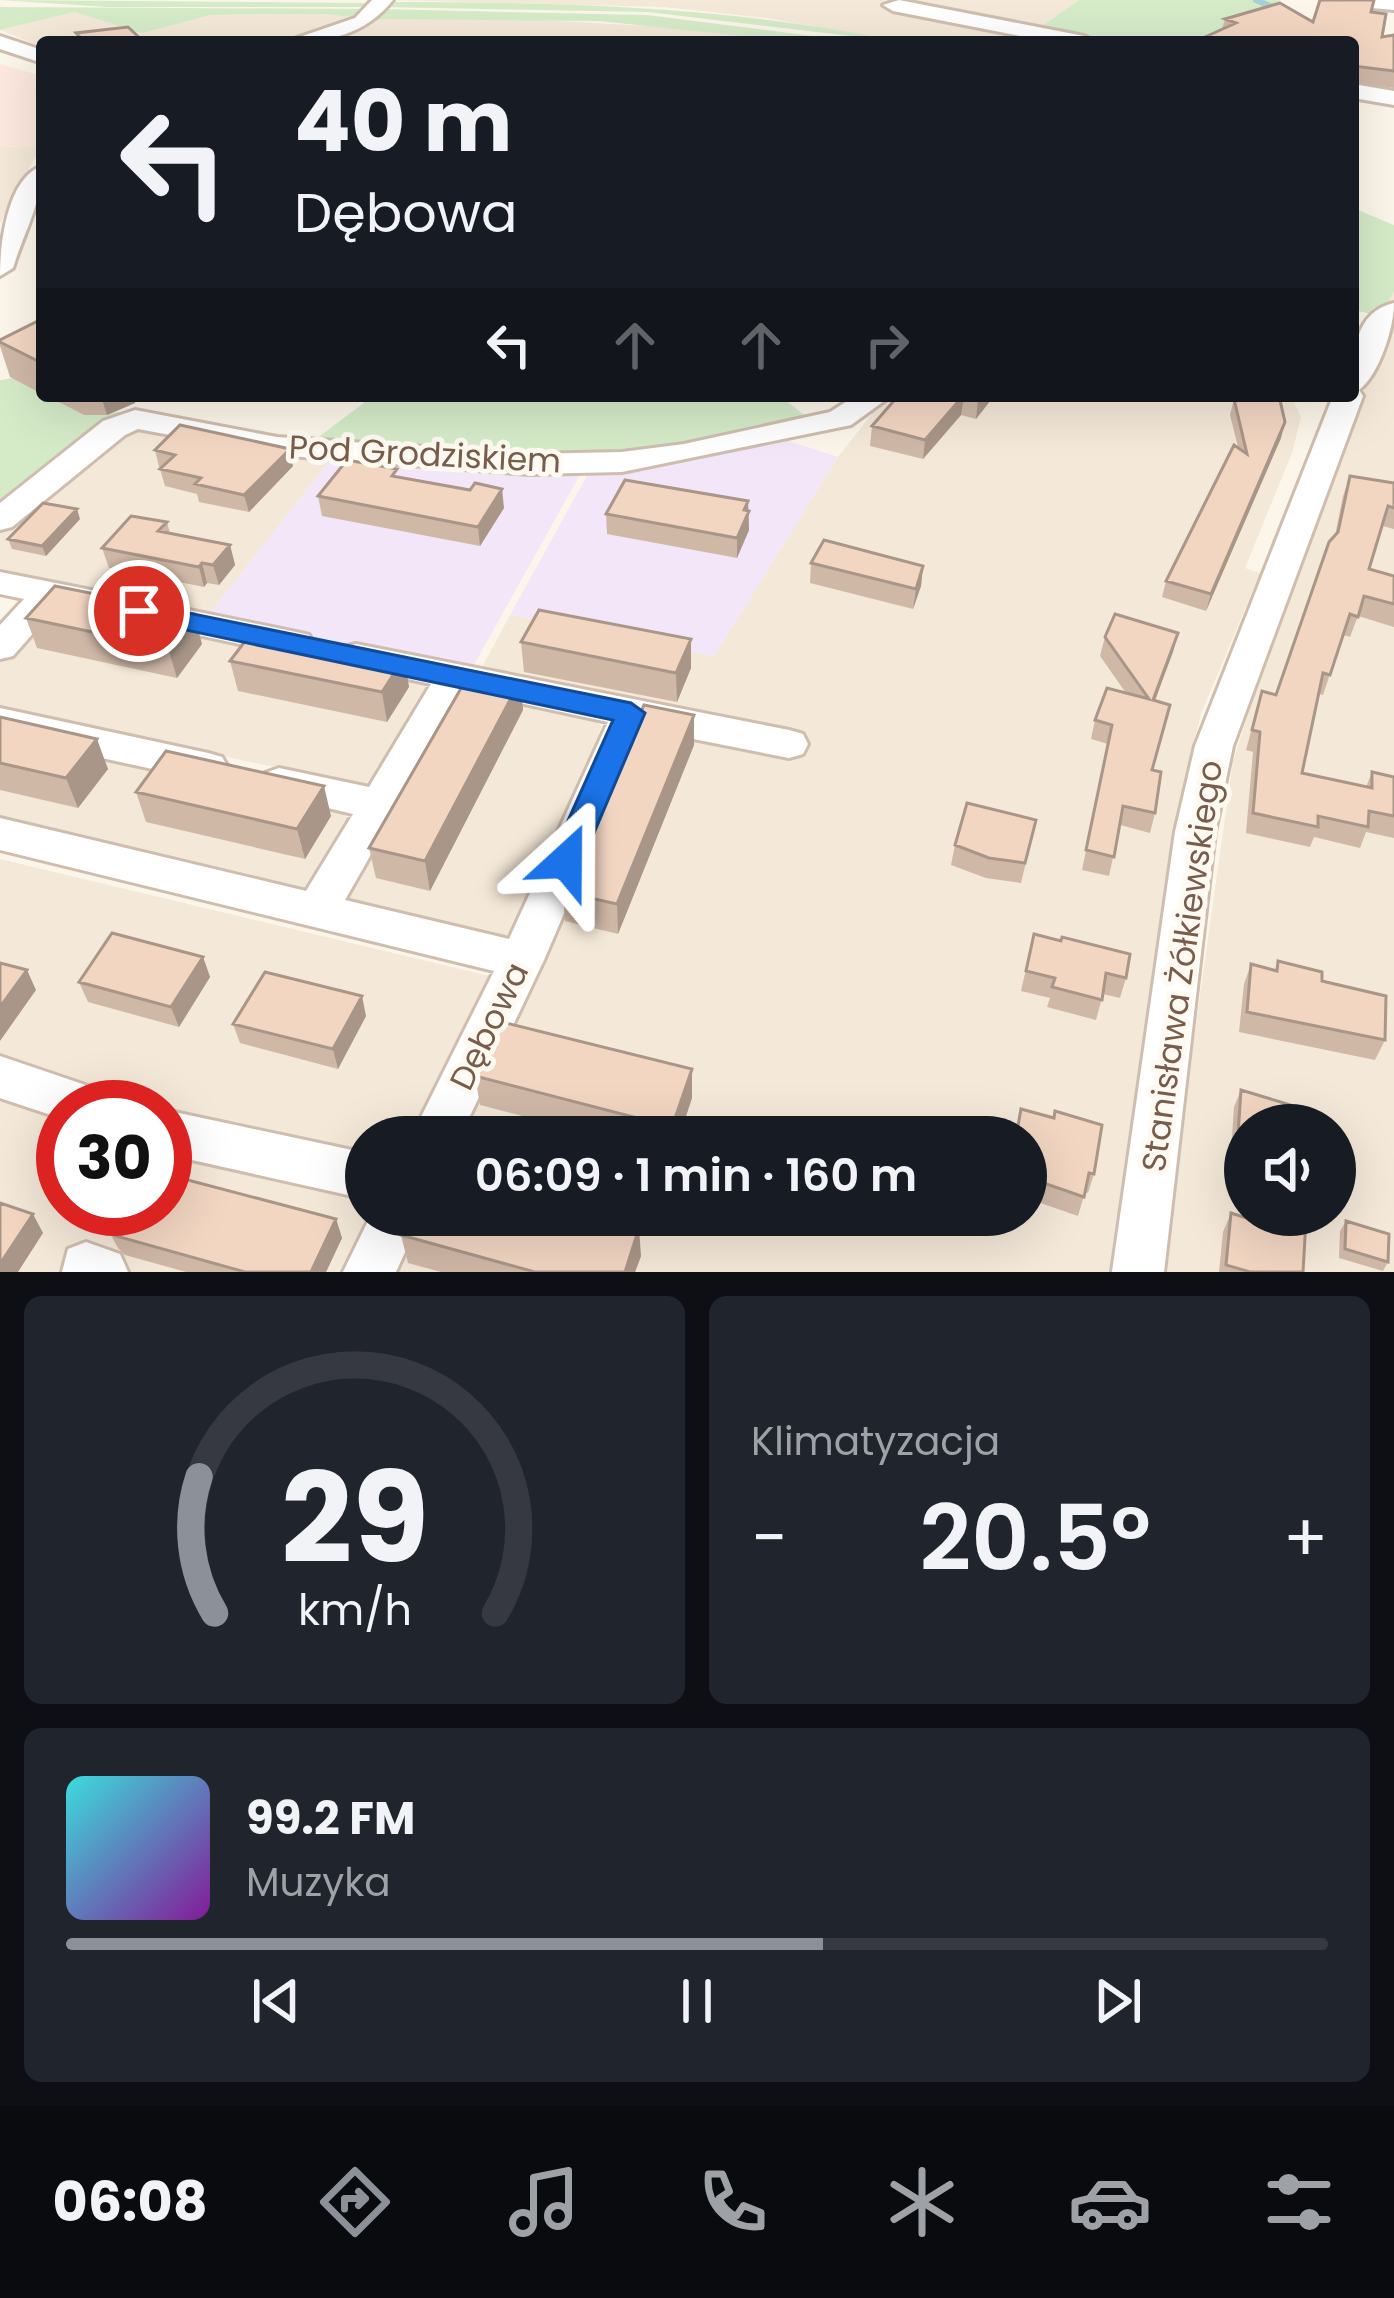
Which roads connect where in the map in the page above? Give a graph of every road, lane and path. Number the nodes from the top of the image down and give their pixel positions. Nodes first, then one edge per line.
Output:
1 (383, 0) edge
2 (1350, 0) edge
3 (1394, 4) edge
4 (893, 5) dead end
5 (316, 36) edge
6 (1053, 36) edge
7 (0, 42) edge
8 (36, 55) edge
9 (1359, 92) edge
10 (1394, 98) edge
11 (36, 185) edge
12 (0, 268) edge
13 (1388, 313) edge
14 (1359, 370) edge
15 (867, 402) edge
16 (1346, 402) edge
17 (143, 408) edge
18 (0, 520) edge
19 (0, 583) edge
20 (49, 592) junction
21 (0, 647) edge
22 (454, 676) junction
23 (631, 713) junction
24 (0, 722) edge
25 (788, 744) dead end
26 (376, 804) junction
27 (0, 834) edge
28 (317, 910) junction
29 (522, 960) junction
30 (0, 1077) edge
31 (36, 1089) edge
32 (445, 1116) edge
33 (192, 1138) edge
34 (345, 1171) edge
35 (387, 1236) edge
36 (369, 1272) edge
37 (1138, 1272) edge

1 - 5 street
2 - 3 street
4 - 6 street
7 - 8 street
9 - 10 street
11 - 12 street
13 - 14 street
15 - 17 street, Pod Grodziskiem
16 - 37 street, Stanisława Żółkiewskiego
17 - 18 street, Pod Grodziskiem
19 - 20 street
20 - 21 street
20 - 22 street
22 - 23 street
22 - 26 street
23 - 25 street
23 - 29 street, Dębowa
24 - 26 street
26 - 28 street
27 - 28 street
28 - 29 street
29 - 32 street, Dębowa
30 - 31 street
33 - 34 street
35 - 36 street

